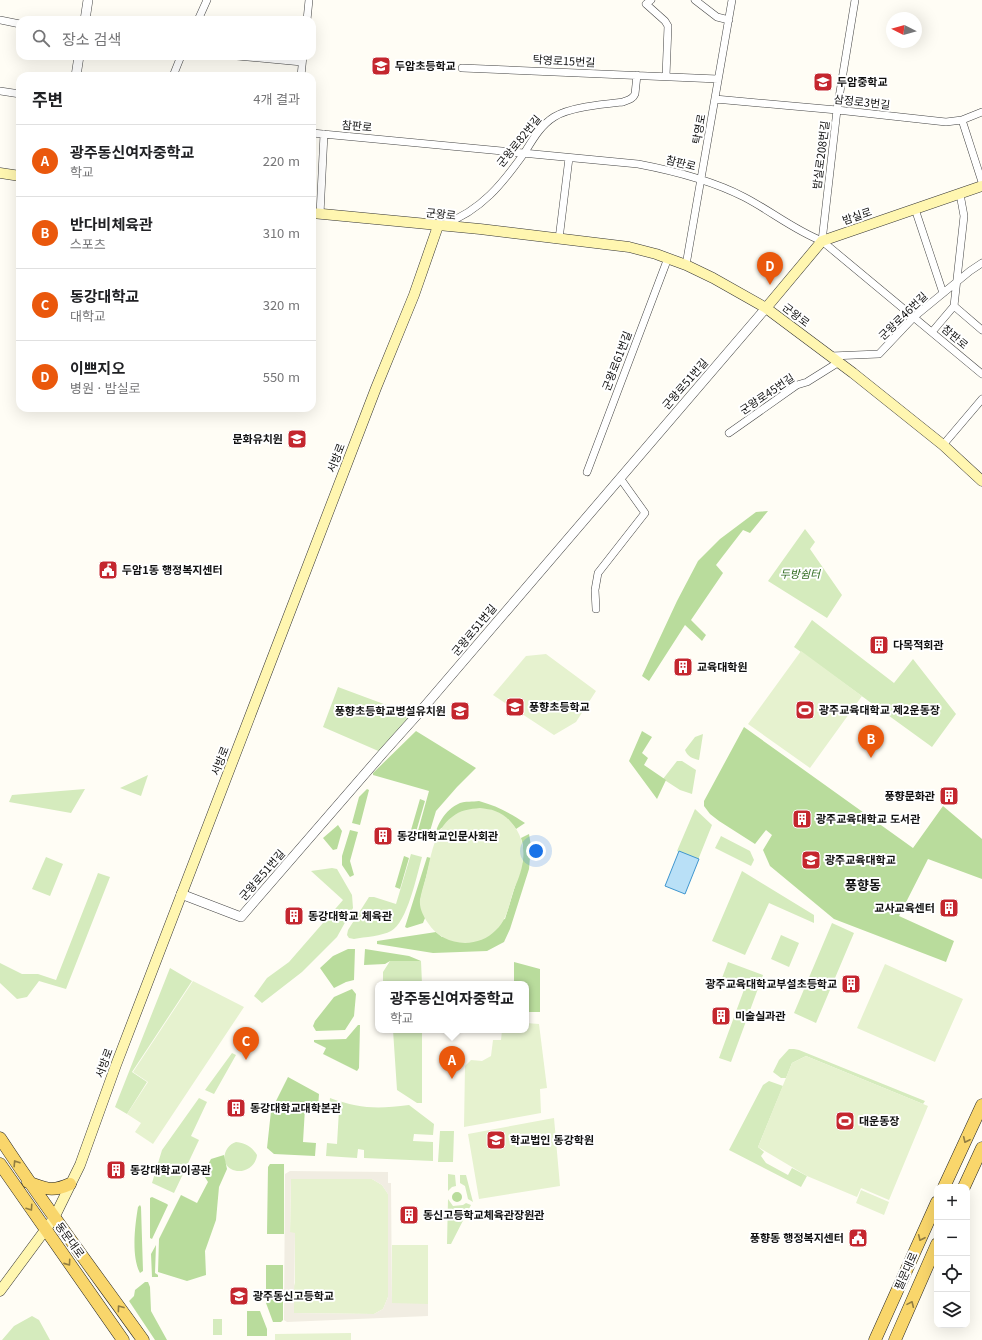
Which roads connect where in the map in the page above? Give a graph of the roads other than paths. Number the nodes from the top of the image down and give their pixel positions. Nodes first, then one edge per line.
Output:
1 (88, 0) edge
2 (207, 0) edge
3 (309, 0) edge
4 (650, 0) edge
5 (695, 0) edge
6 (732, 0) edge
7 (855, 0) edge
8 (86, 16) edge
9 (200, 16) edge
10 (307, 16) edge
11 (0, 20) edge
12 (729, 20) junction
13 (16, 23) edge
14 (78, 60) edge
15 (180, 60) edge
16 (303, 60) edge
17 (462, 68) dead end
18 (77, 72) edge
19 (175, 72) edge
20 (301, 72) edge
21 (637, 76) junction
22 (666, 76) junction
23 (718, 79) junction
24 (0, 91) edge
25 (16, 93) edge
26 (715, 99) junction
27 (838, 110) junction
28 (982, 112) edge
29 (962, 120) junction
30 (316, 133) edge
31 (324, 134) junction
32 (524, 152) junction
33 (569, 158) junction
34 (0, 173) edge
35 (16, 175) edge
36 (701, 179) junction
37 (982, 182) edge
38 (982, 186) edge
39 (960, 194) junction
40 (915, 209) junction
41 (316, 214) edge
42 (438, 226) junction
43 (559, 239) junction
44 (822, 241) junction
45 (668, 258) junction
46 (982, 264) edge
47 (686, 265) junction
48 (958, 282) junction
49 (943, 293) junction
50 (954, 306) junction
51 (766, 308) junction
52 (914, 318) junction
53 (982, 330) edge
54 (932, 332) junction
55 (835, 359) junction
56 (982, 374) edge
57 (982, 399) edge
58 (729, 433) dead end
59 (943, 445) junction
60 (587, 472) dead end
61 (620, 478) junction
62 (982, 481) edge
63 (596, 609) dead end
64 (181, 894) junction
65 (981, 1109) edge
66 (0, 1138) edge
67 (982, 1148) edge
68 (0, 1164) edge
69 (28, 1182) junction
70 (70, 1184) junction
71 (945, 1184) edge
72 (965, 1184) edge
73 (934, 1209) edge
74 (54, 1218) junction
75 (46, 1231) junction
76 (934, 1251) edge
77 (0, 1291) edge
78 (123, 1340) edge
79 (143, 1340) edge
80 (875, 1340) edge
81 (896, 1340) edge

1 - 8 street
2 - 9 street
3 - 10 street
4 - 22 street
5 - 12 street
6 - 12 street, 탁영로
7 - 27 street, 밤실로208번길
11 - 13 street
12 - 23 street, 탁영로
14 - 18 street
15 - 19 street
16 - 20 street
17 - 21 street, 탁영로15번길
21 - 22 street, 탁영로15번길
21 - 32 street, 군왕로82번길
22 - 23 street, 탁영로15번길
23 - 26 street, 탁영로
24 - 25 street
26 - 27 street, 삼정로3번길
26 - 36 street, 탁영로
27 - 29 street, 삼정로3번길
27 - 44 street, 밤실로208번길
28 - 29 street, 삼정로3번길
29 - 37 street
30 - 31 street, 참판로
31 - 32 street, 참판로
31 - 41 street, 군왕로
32 - 33 street, 참판로
32 - 42 street, 군왕로82번길
33 - 36 street, 참판로
33 - 43 street
34 - 35 main road
36 - 44 street, 참판로
36 - 47 street, 탁영로
38 - 39 main road, 밤실로
39 - 40 main road, 밤실로
39 - 48 street
40 - 44 main road, 밤실로
40 - 49 street, 군왕로46번길
41 - 42 main road, 군왕로
42 - 43 main road, 군왕로
42 - 64 main road, 서방로
43 - 45 main road, 군왕로
44 - 51 main road
44 - 52 street, 참판로
45 - 47 main road, 군왕로
45 - 60 street, 군왕로61번길
46 - 48 street, 군왕로46번길
47 - 51 main road, 군왕로
48 - 49 street, 군왕로46번길
48 - 50 street
49 - 52 street, 군왕로46번길
50 - 53 street
50 - 54 street
51 - 55 main road, 군왕로
51 - 61 street, 군왕로51번길
52 - 54 street, 참판로
52 - 55 street, 군왕로46번길
54 - 56 street, 참판로
55 - 58 street, 군왕로45번길
55 - 59 main road, 군왕로
57 - 59 street
59 - 62 main road, 군왕로
61 - 63 street
61 - 64 street, 군왕로51번길
64 - 70 main road, 서방로
65 -> 71 main road
69 -> 66 main road, 동문대로
67 - 72 main road
68 -> 75 main road, 동문대로
69 - 70 main road
69 - 74 main road, 동문대로
70 - 74 main road, 서방로
73 -> 80 main road, 필문대로
74 - 75 main road, 서방로
79 -> 74 main road, 동문대로
75 - 77 main road, 서방로
75 -> 78 main road, 동문대로
81 -> 76 main road, 필문대로

